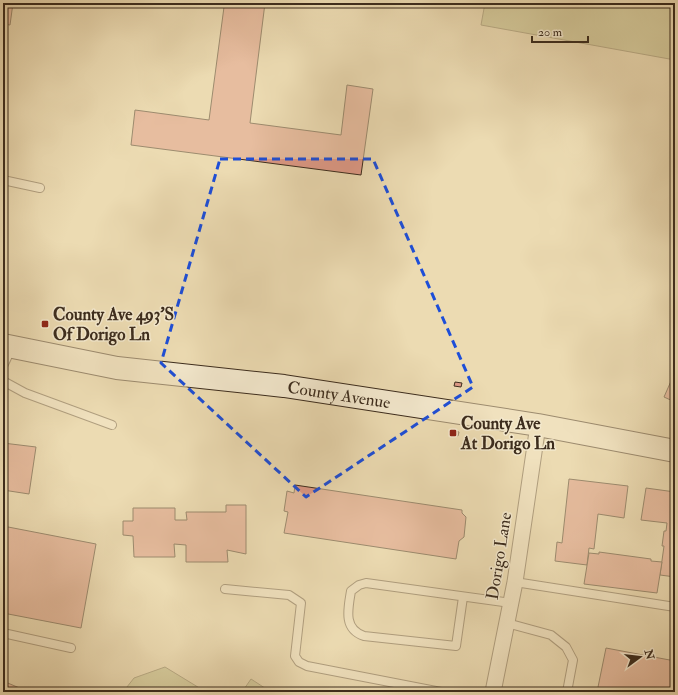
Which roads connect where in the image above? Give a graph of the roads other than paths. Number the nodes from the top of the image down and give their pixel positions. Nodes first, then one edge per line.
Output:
1 (3, 180) edge
2 (40, 188) dead end
3 (8, 345) edge
4 (3, 366) edge
5 (3, 381) edge
6 (112, 425) dead end
7 (538, 425) junction
8 (675, 451) edge
9 (515, 582) junction
10 (225, 589) dead end
11 (463, 597) junction
12 (511, 603) junction
13 (675, 607) edge
14 (507, 623) junction
15 (3, 633) edge
16 (71, 648) dead end
17 (441, 692) edge
18 (493, 692) edge
19 (567, 692) edge

1 - 2 lane
3 - 4 lane
3 - 7 main road, County Avenue
5 - 6 lane
7 - 8 main road, County Avenue
7 - 9 street, Dorigo Lane
9 - 12 street, Dorigo Lane
9 - 13 lane
10 - 17 lane
11 - 11 lane
11 - 12 lane
12 - 14 street, Dorigo Lane
14 - 18 street, Dorigo Lane
14 - 19 lane
15 - 16 lane

